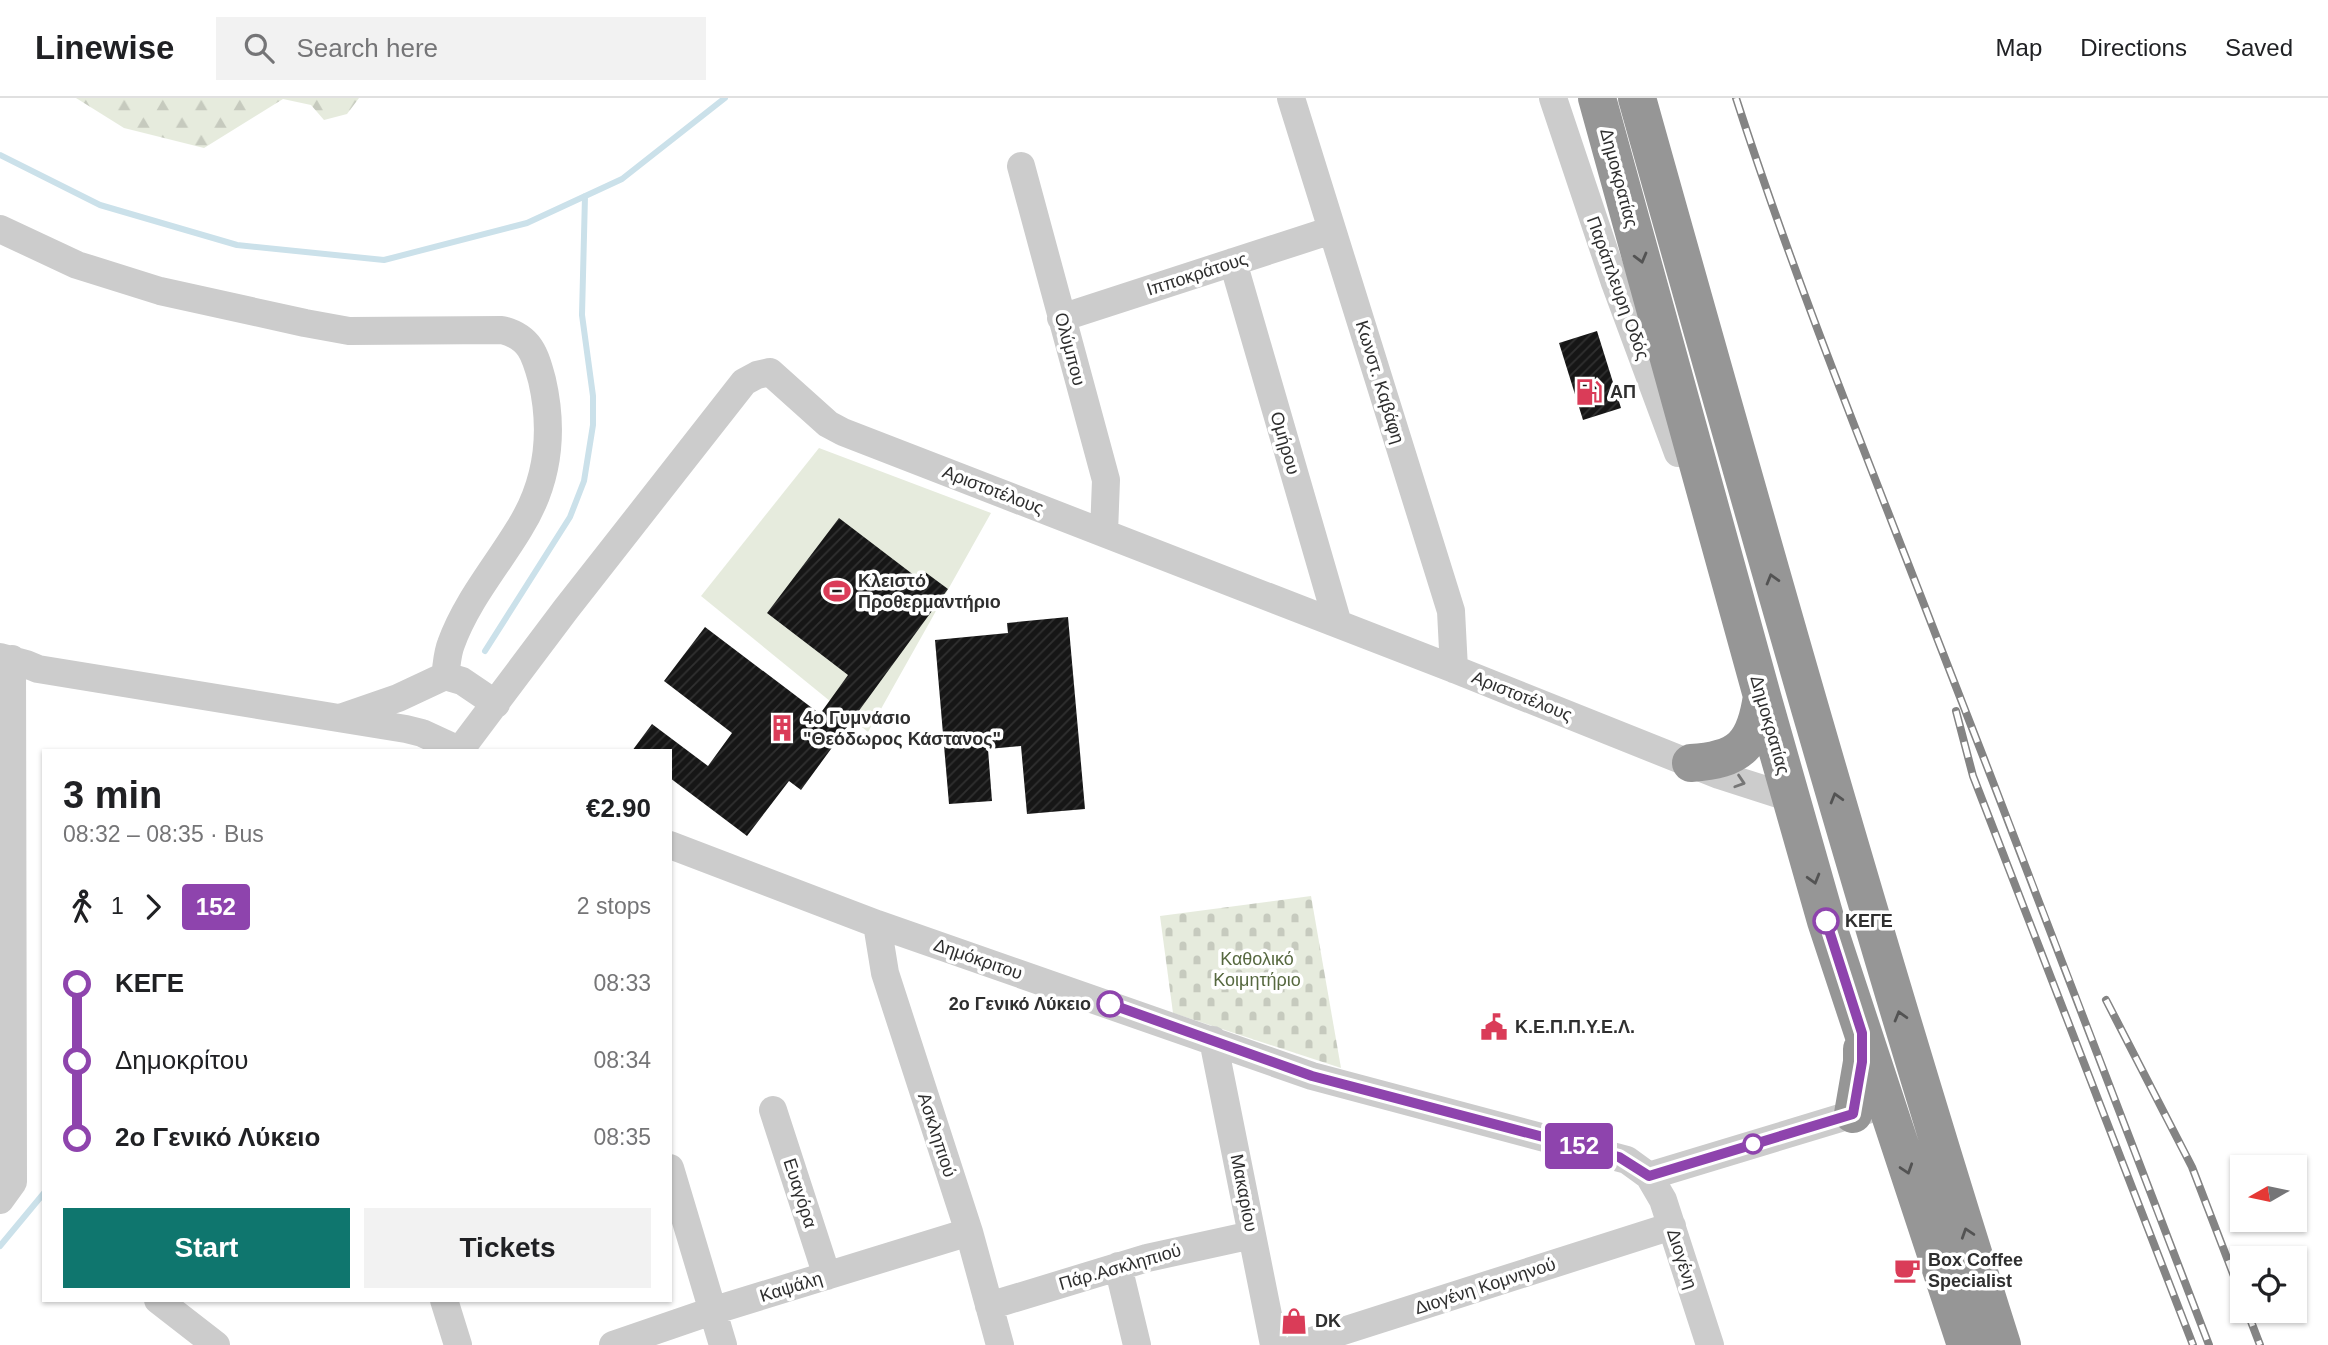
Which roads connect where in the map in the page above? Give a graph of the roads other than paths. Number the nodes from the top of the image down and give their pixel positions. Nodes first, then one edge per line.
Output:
1 (1291, 98) edge
2 (1553, 98) edge
3 (1597, 98) edge
4 (1637, 98) edge
5 (1021, 166) dead end
6 (0, 229) edge
7 (1332, 230) junction
8 (1233, 262) junction
9 (1061, 318) junction
10 (1687, 476) joint
11 (1104, 533) junction
12 (1724, 561) junction
13 (1338, 624) junction
14 (6, 658) edge
15 (1454, 669) junction
16 (445, 676) junction
17 (1762, 696) junction
18 (496, 704) junction
19 (341, 718) junction
20 (456, 749) edge
21 (462, 749) edge
22 (1691, 762) junction
23 (1791, 798) junction
24 (672, 846) edge
25 (877, 924) junction
26 (1213, 1040) junction
27 (1922, 1093) junction
28 (1870, 1109) junction
29 (774, 1110) dead end
30 (672, 1175) edge
31 (1649, 1176) junction
32 (0, 1200) edge
33 (1672, 1226) junction
34 (969, 1233) junction
35 (1252, 1235) junction
36 (1118, 1266) junction
37 (827, 1276) junction
38 (161, 1302) edge
39 (445, 1302) edge
40 (989, 1306) junction
41 (712, 1311) junction
42 (216, 1345) edge
43 (458, 1345) edge
44 (613, 1345) edge
45 (723, 1345) edge
46 (1000, 1345) edge
47 (1137, 1345) edge
48 (1274, 1345) edge
49 (1298, 1345) edge
50 (1710, 1345) edge
51 (1966, 1345) edge
52 (2002, 1345) edge

1 - 7 street, Κωνστ. Καβάφη
2 - 10 street, Παράπλευρη Οδός
3 -> 12 highway, Δημοκρατίας
27 -> 4 highway
5 - 9 street, Ολύμπου
6 - 16 street
7 - 8 street, Ιπποκράτους
7 - 15 street, Κωνστ. Καβάφη
8 - 9 street, Ιπποκράτους
8 - 13 street, Ομήρου
9 - 11 street, Ολύμπου
10 - 12 highway
11 - 13 street, Αριστοτέλους
11 - 18 street, Αριστοτέλους
12 - 17 highway, Δημοκρατίας
13 - 15 street, Αριστοτέλους
14 - 19 street
14 - 32 street
15 - 22 street, Αριστοτέλους
16 - 18 street
16 - 19 street
17 - 22 highway
17 - 23 highway, Δημοκρατίας
18 - 21 street, Αριστοτέλους
19 - 20 street
22 -> 23 street, Αριστοτέλους
23 -> 28 highway, Δημοκρατίας
24 - 25 street, Δημόκριτου
25 - 26 street, Δημόκριτου
25 - 34 street, Ασκληπιού
26 - 31 street, Δημόκριτου
26 - 35 street, Μακαρίου
27 - 28 street
52 -> 27 highway
28 - 31 street
28 -> 51 highway
29 - 37 street, Ευαγόρα
30 - 41 street
31 - 33 street, Διογένη
33 - 49 street, Διογένη Κομνηνού
33 - 50 street, Διογένη
34 - 37 street, Καψάλη
34 - 40 street, Ασκληπιού
35 - 36 street, Πάρ.Ασκληπιού
35 - 48 street, Μακαρίου
36 - 40 street, Πάρ.Ασκληπιού
36 - 47 street
37 - 41 street, Καψάλη
38 - 42 street
39 - 43 street
40 - 46 street, Ασκληπιού
41 - 44 street, Καψάλη
41 - 45 street

